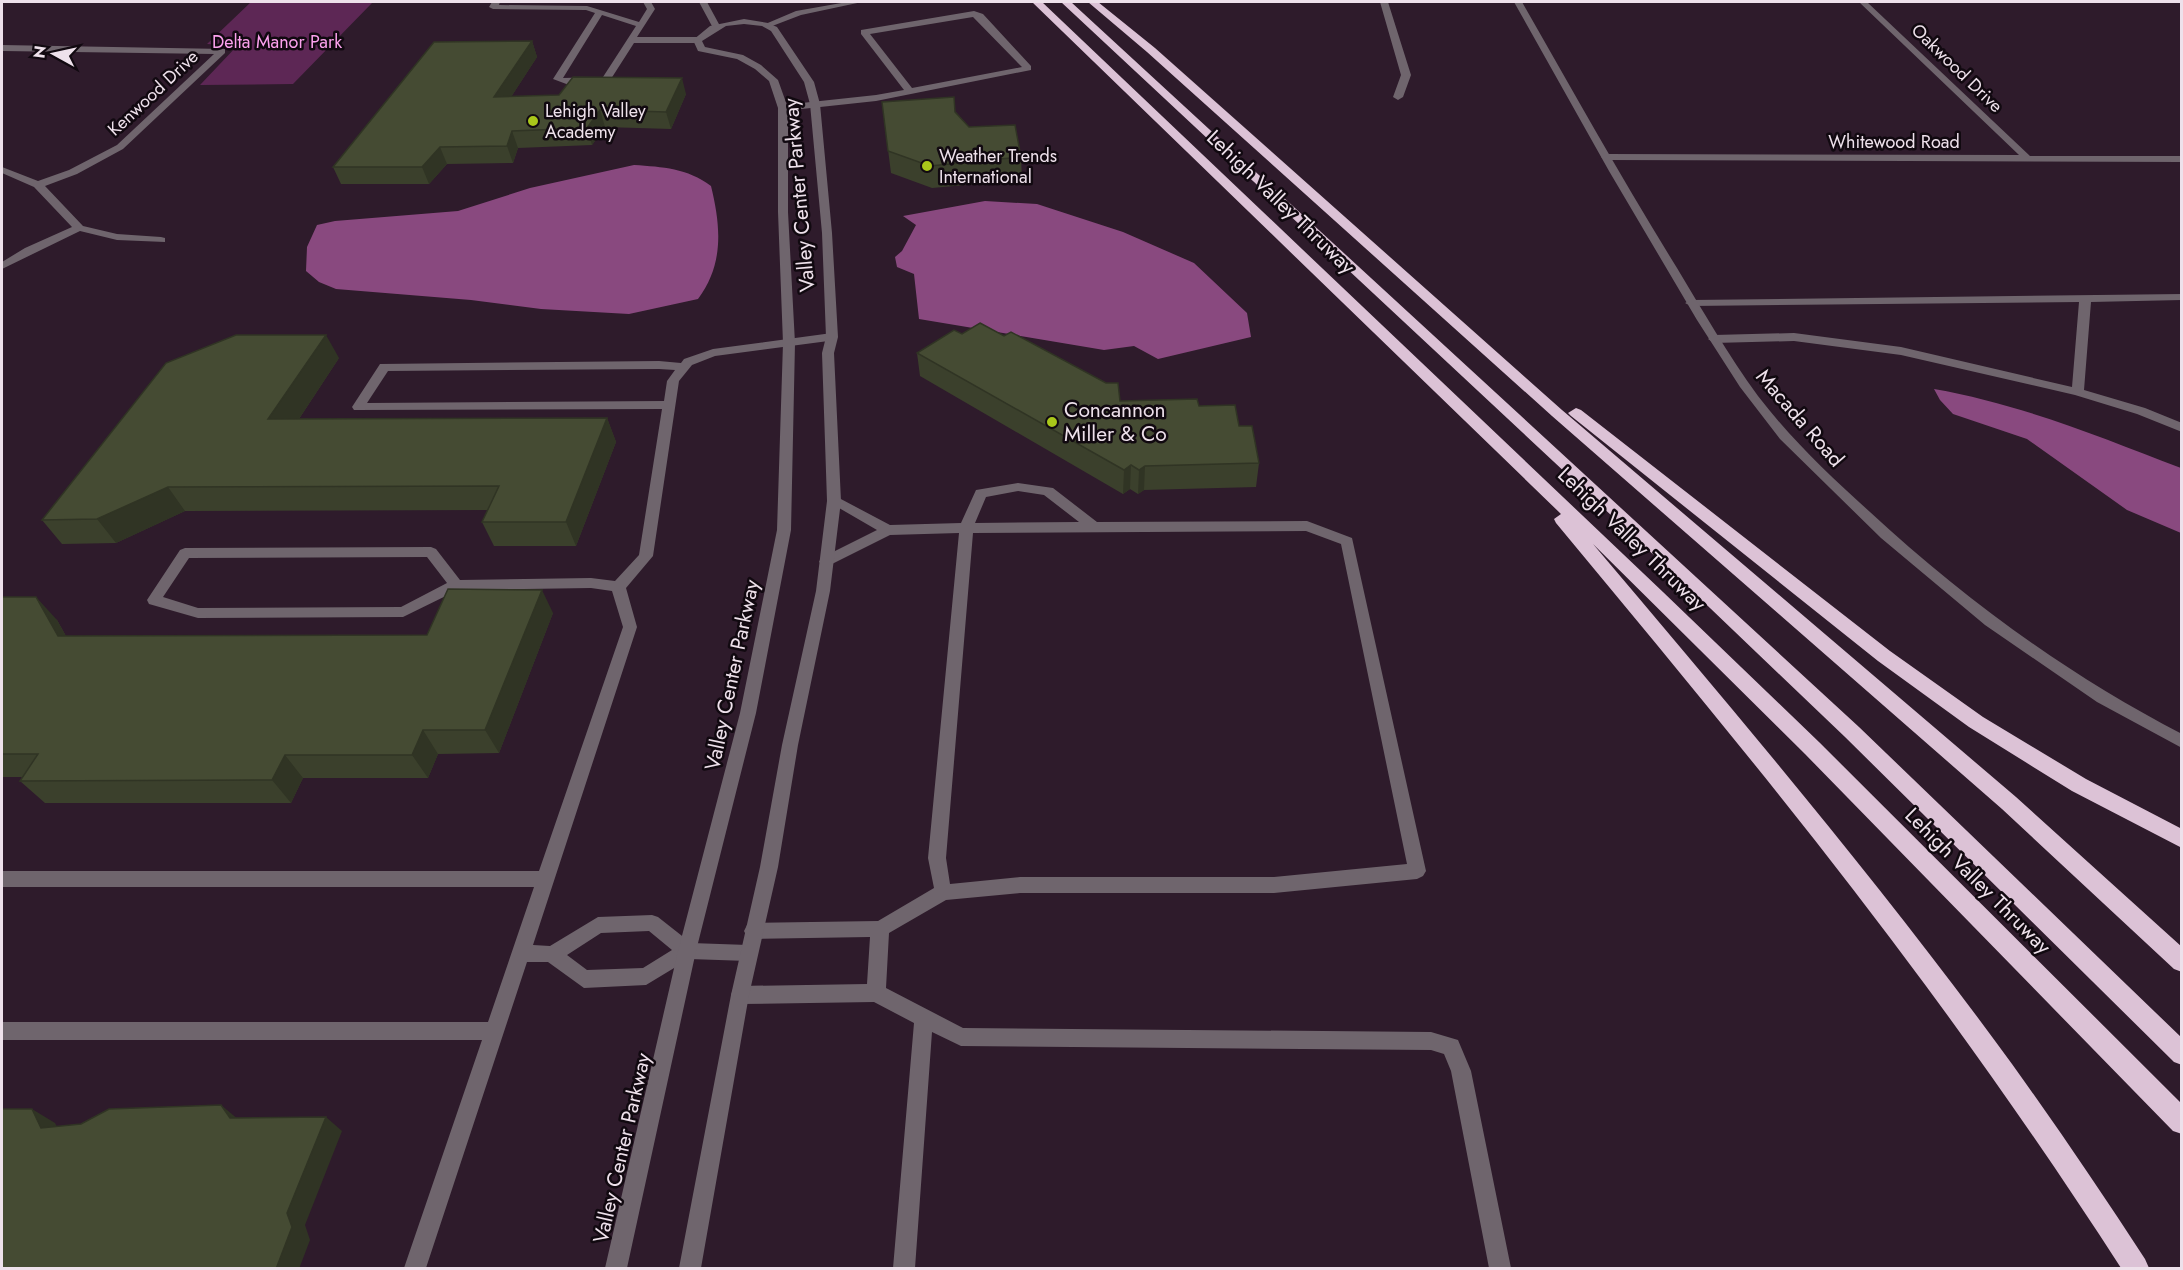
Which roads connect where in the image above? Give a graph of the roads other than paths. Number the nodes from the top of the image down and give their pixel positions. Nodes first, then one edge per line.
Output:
1 (496, 2) edge
2 (647, 2) edge
3 (703, 2) edge
4 (846, 2) edge
5 (858, 2) edge
6 (1037, 2) edge
7 (1066, 2) edge
8 (1093, 2) edge
9 (1384, 2) edge
10 (1518, 2) edge
11 (1863, 2) edge
12 (600, 12) junction
13 (767, 24) junction
14 (641, 25) junction
15 (716, 26) junction
16 (633, 40) junction
17 (697, 40) junction
18 (2, 48) edge
19 (910, 91) junction
20 (1398, 97) dead end
21 (815, 104) junction
22 (783, 108) junction
23 (1606, 157) junction
24 (2028, 159) junction
25 (2181, 159) edge
26 (2, 170) edge
27 (38, 185) junction
28 (79, 228) junction
29 (161, 240) dead end
30 (2, 266) edge
31 (1425, 294) junction
32 (2181, 297) edge
33 (2085, 298) junction
34 (1692, 303) junction
35 (832, 337) junction
36 (1714, 339) junction
37 (789, 343) junction
38 (684, 367) junction
39 (2078, 393) junction
40 (669, 405) junction
41 (2181, 428) edge
42 (1503, 448) junction
43 (834, 501) junction
44 (966, 528) junction
45 (1095, 528) junction
46 (888, 530) junction
47 (826, 562) junction
48 (456, 585) junction
49 (618, 587) junction
50 (2181, 742) edge
51 (2181, 839) edge
52 (2, 879) edge
53 (545, 879) junction
54 (943, 892) junction
55 (880, 929) junction
56 (753, 931) junction
57 (687, 951) junction
58 (520, 953) junction
59 (748, 953) junction
60 (552, 954) junction
61 (2181, 962) edge
62 (876, 993) junction
63 (740, 995) junction
64 (924, 1018) junction
65 (2, 1031) edge
66 (494, 1031) junction
67 (2181, 1054) edge
68 (2181, 1122) edge
69 (415, 1269) edge
70 (616, 1269) edge
71 (690, 1269) edge
72 (904, 1269) edge
73 (1500, 1269) edge
74 (2136, 1269) edge

1 - 12 street
2 - 14 street
3 - 15 street
4 - 5 street
4 - 13 street
6 - 42 highway, Lehigh Valley Thruway
7 - 67 highway, Lehigh Valley Thruway
8 - 31 highway
9 - 20 street
10 - 23 street, Macada Road
11 - 24 street, Oakwood Drive
12 - 14 street
12 - 16 street
13 - 15 street
13 - 21 street, Valley Center Parkway
14 - 16 street
15 - 17 street
16 - 17 street
17 - 22 street, Valley Center Parkway
18 - 27 street, Kenwood Drive
19 - 19 street
19 - 21 street
21 - 22 street
21 - 35 street, Valley Center Parkway
22 - 37 street, Valley Center Parkway
23 - 24 street, Whitewood Road
23 - 34 street, Macada Road
24 - 25 street, Whitewood Road
26 - 27 street
27 - 28 street
28 - 29 street
28 - 30 street
31 - 51 highway
31 - 61 highway
32 - 33 street
33 - 34 street
33 - 39 street
34 - 36 street, Macada Road
35 - 37 street
35 - 43 street, Valley Center Parkway
36 - 39 street
36 - 50 street, Macada Road
37 - 38 street
37 - 57 street, Valley Center Parkway
38 - 40 street
38 - 40 street
39 - 41 street
40 - 49 street
42 - 68 highway, Lehigh Valley Thruway
42 - 74 highway
43 - 46 street
43 - 47 street, Valley Center Parkway
44 - 45 street
44 - 45 street
44 - 46 street
44 - 54 street
45 - 54 street
46 - 47 street
47 - 56 street, Valley Center Parkway
48 - 48 street
48 - 49 street
49 - 53 street
52 - 53 street
53 - 58 street
54 - 55 street
55 - 56 street
55 - 62 street
56 - 59 street, Valley Center Parkway
57 - 59 street
57 - 60 street
57 - 60 street
57 - 70 street, Valley Center Parkway
58 - 60 street
58 - 66 street
59 - 63 street, Valley Center Parkway
62 - 63 street
62 - 64 street
63 - 71 street, Valley Center Parkway
64 - 72 street
64 - 73 street
65 - 66 street
66 - 69 street

